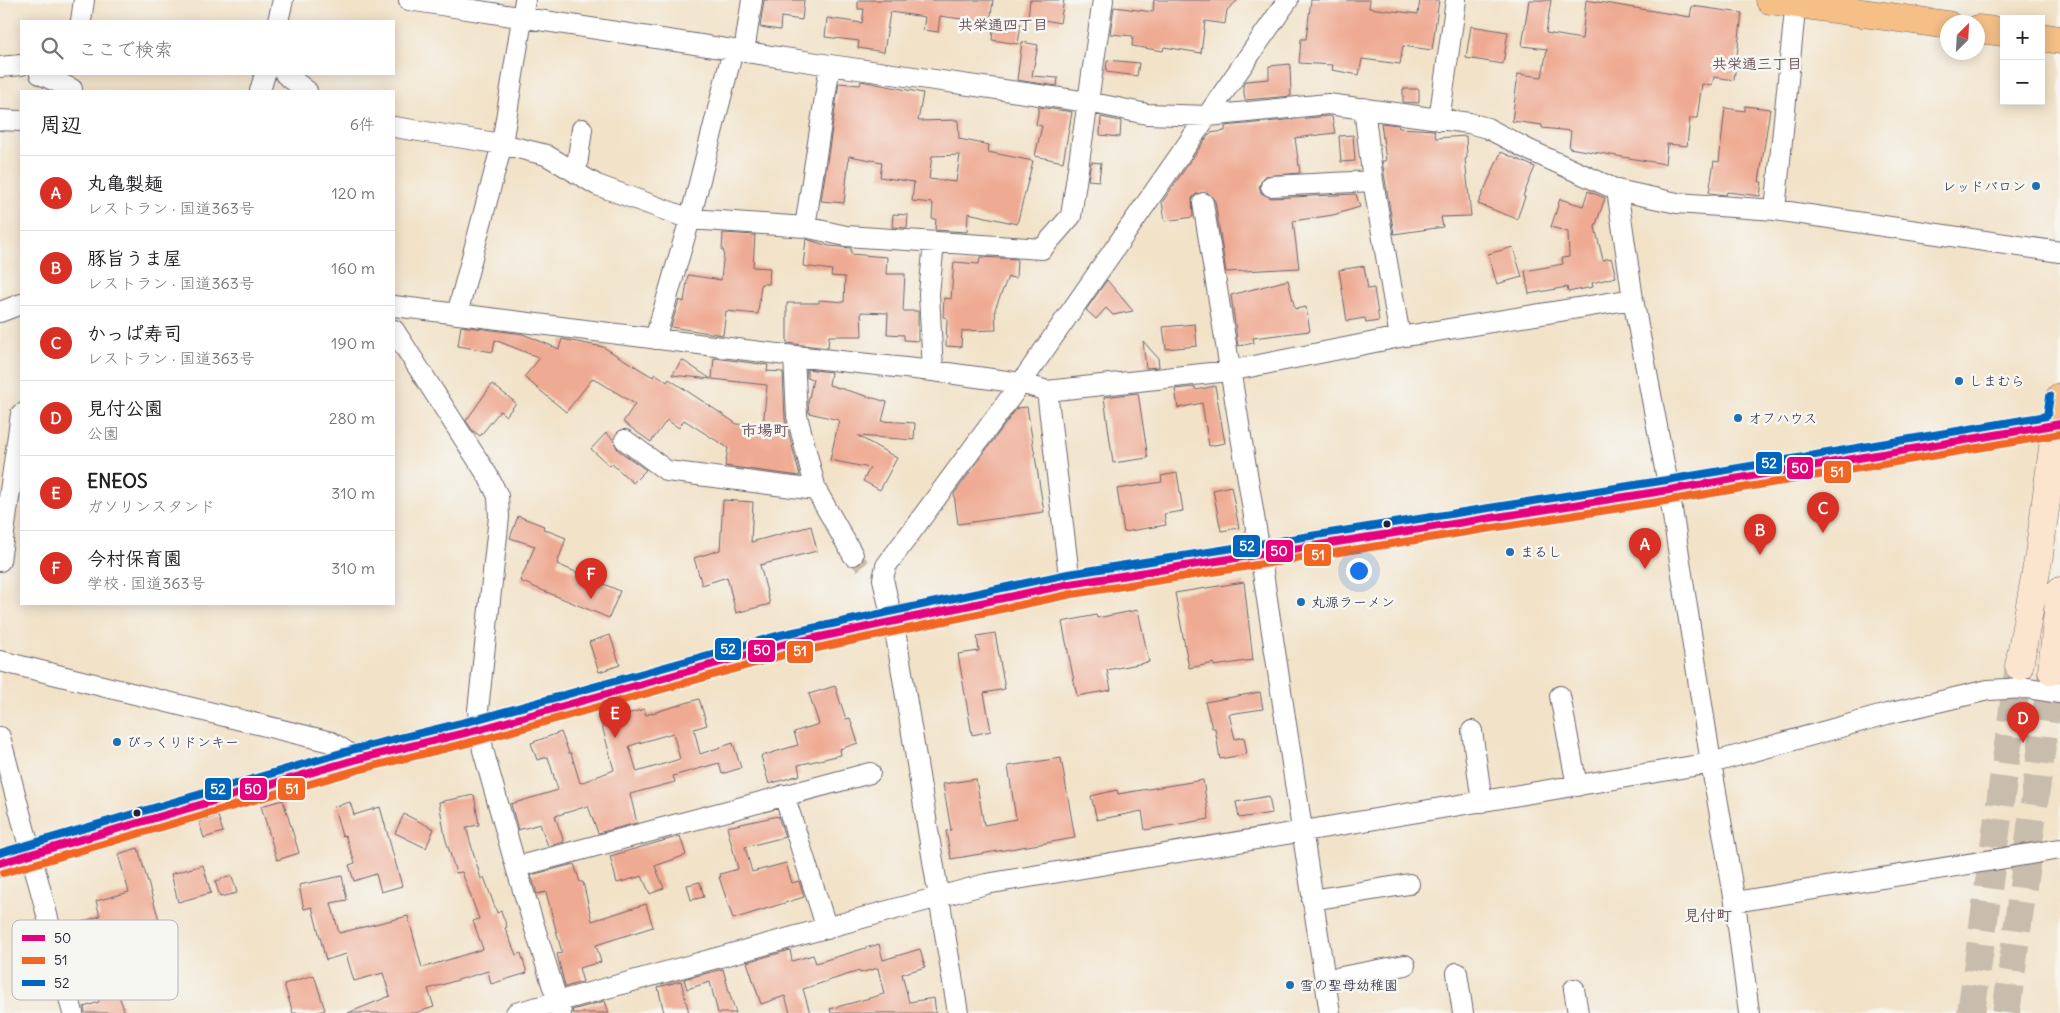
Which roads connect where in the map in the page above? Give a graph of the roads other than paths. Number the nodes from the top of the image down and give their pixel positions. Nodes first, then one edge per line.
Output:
1 (84, 0) edge
2 (283, 0) edge
3 (409, 0) edge
4 (752, 0) edge
5 (1103, 0) edge
6 (1288, 0) edge
7 (1456, 0) edge
8 (1787, 1) edge
9 (523, 8) edge
10 (81, 20) edge
11 (278, 20) edge
12 (1940, 24) edge
13 (1985, 30) edge
14 (2000, 32) edge
15 (2045, 38) edge
16 (2060, 40) edge
17 (739, 51) junction
18 (20, 65) edge
19 (830, 66) junction
20 (0, 67) edge
21 (43, 75) edge
22 (265, 75) edge
23 (286, 75) edge
24 (72, 85) edge
25 (260, 90) edge
26 (306, 90) edge
27 (1088, 102) junction
28 (1364, 108) junction
29 (1208, 116) junction
30 (0, 120) edge
31 (1439, 120) junction
32 (20, 121) edge
33 (395, 127) edge
34 (582, 129) dead end
35 (502, 144) junction
36 (576, 173) junction
37 (1373, 181) junction
38 (1271, 186) dead end
39 (1617, 190) junction
40 (1203, 203) dead end
41 (1776, 210) junction
42 (690, 219) junction
43 (805, 227) junction
44 (934, 242) junction
45 (2060, 252) edge
46 (1633, 299) junction
47 (20, 304) edge
48 (395, 306) edge
49 (0, 312) edge
50 (457, 314) junction
51 (395, 332) edge
52 (1400, 337) junction
53 (656, 339) junction
54 (794, 356) junction
55 (933, 371) junction
56 (1229, 371) junction
57 (1021, 383) junction
58 (1047, 391) junction
59 (2060, 397) edge
60 (20, 421) edge
61 (2058, 425) edge
62 (625, 440) dead end
63 (816, 490) junction
64 (1669, 490) junction
65 (1260, 553) junction
66 (854, 555) tunnel mouth
67 (0, 561) edge
68 (1070, 584) junction
69 (2060, 591) edge
70 (0, 661) edge
71 (2019, 666) tunnel mouth
72 (2056, 682) edge
73 (1560, 696) dead end
74 (481, 729) junction
75 (1472, 731) dead end
76 (0, 737) edge
77 (358, 759) junction
78 (1711, 763) junction
79 (870, 773) dead end
80 (1577, 786) junction
81 (784, 795) junction
82 (1482, 802) junction
83 (1302, 833) junction
84 (2060, 848) edge
85 (32, 855) junction
86 (0, 863) edge
87 (516, 867) junction
88 (1409, 884) dead end
89 (940, 897) junction
90 (1312, 900) junction
91 (1736, 902) junction
92 (49, 920) edge
93 (827, 929) junction
94 (1405, 965) dead end
95 (1456, 973) dead end
96 (1325, 980) junction
97 (1574, 989) dead end
98 (70, 1000) edge
99 (559, 1007) edge
100 (73, 1013) edge
101 (516, 1013) edge
102 (958, 1013) edge
103 (1330, 1013) edge
104 (1462, 1013) edge
105 (1578, 1013) edge
106 (1749, 1013) edge

1 - 10 street
2 - 11 street
3 - 9 street
4 - 17 street
5 - 27 street
6 - 29 street
7 - 31 street
8 - 12 main road
8 - 41 street
9 - 17 street
9 - 35 street
13 - 14 main road
15 - 16 main road
17 - 19 street
17 - 42 street
18 - 20 street
19 - 27 street
19 - 43 street
21 - 24 street
22 - 25 street
23 - 26 street
27 - 29 street
27 - 44 street
28 - 29 street
28 - 31 street
28 - 37 street
29 - 57 street
30 - 32 street
31 - 39 street
33 - 35 street
34 - 36 street
35 - 36 street
35 - 50 street
36 - 42 street
37 - 38 street
37 - 52 street
39 - 41 street
39 - 46 street
40 - 56 street
41 - 45 street
42 - 43 street
42 - 53 street
43 - 44 street
44 - 55 street
46 - 52 street
46 - 64 street
47 - 49 street
48 - 50 street
50 - 53 street
51 - 74 street
52 - 56 street
53 - 54 street
54 - 55 street
54 - 63 street
55 - 57 street
56 - 58 street
56 - 65 street
57 - 58 street
57 - 89 street
58 - 68 street
59 - 61 main road
60 - 67 street
61 - 64 main road
61 - 71 main road
62 - 63 street
63 - 66 street
64 - 65 main road
64 - 78 street
65 - 68 main road
65 - 83 street
68 - 74 main road
69 - 72 main road
70 - 77 street
72 - 78 street
73 - 80 street
74 - 77 main road
74 - 87 street
75 - 82 street
76 - 85 street
77 - 85 main road
78 - 80 street
78 - 91 street
79 - 81 street
80 - 82 street
81 - 87 street
81 - 93 street
82 - 83 street
83 - 89 street
83 - 90 street
84 - 91 street
85 - 86 main road
85 - 92 street
87 - 99 street
88 - 90 street
89 - 93 street
89 - 102 street
90 - 96 street
91 - 106 street
93 - 99 street
94 - 96 street
95 - 104 street
96 - 103 street
97 - 105 street
98 - 100 street
99 - 101 street

